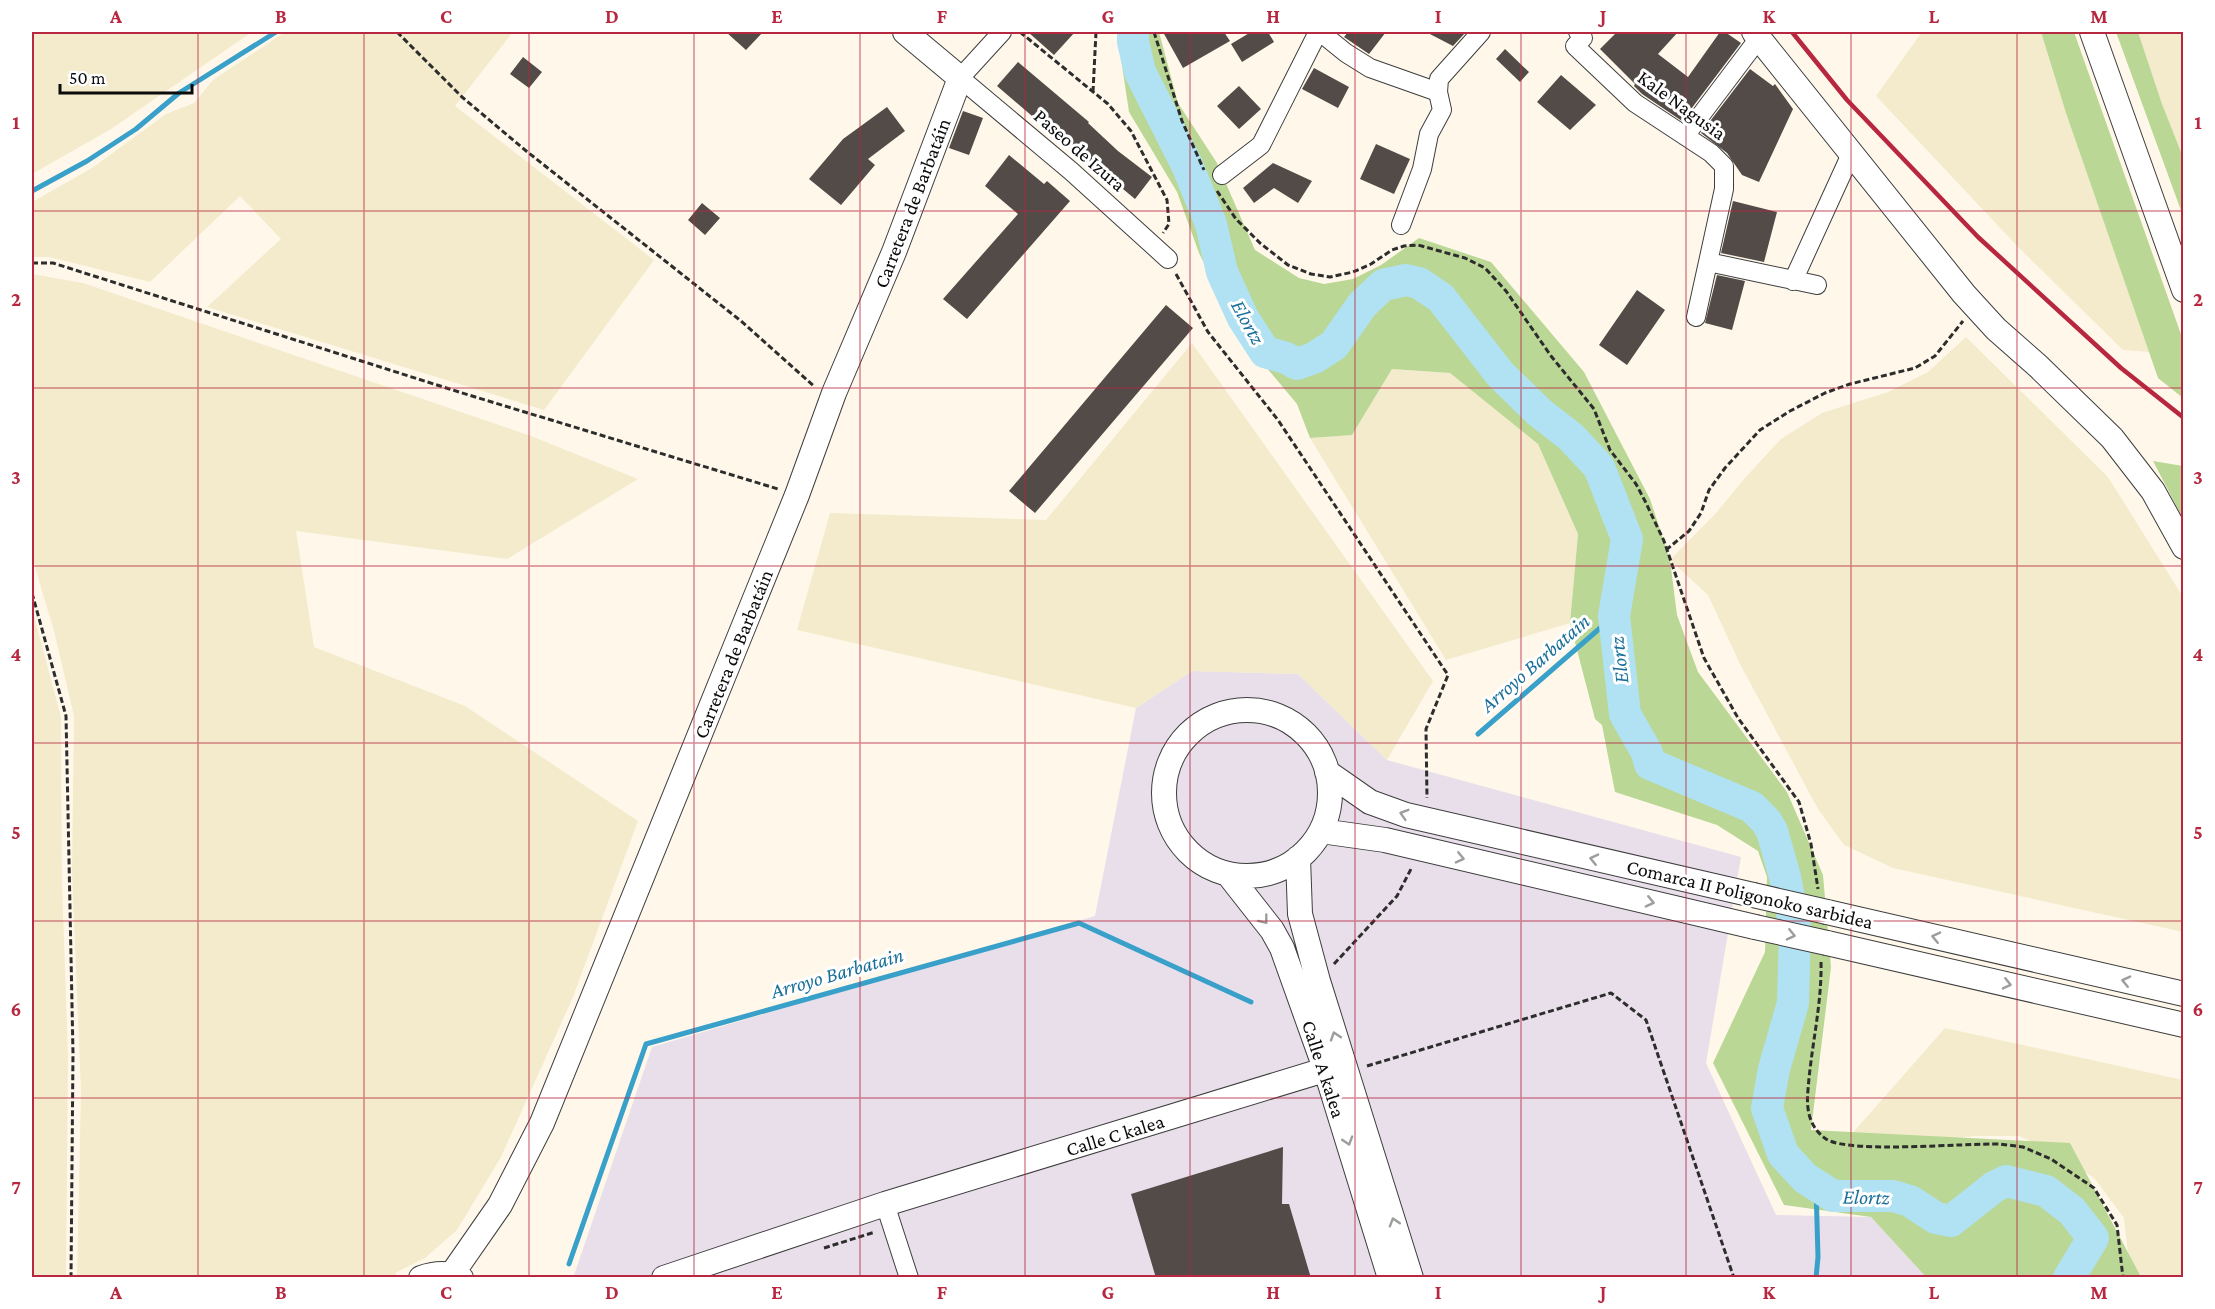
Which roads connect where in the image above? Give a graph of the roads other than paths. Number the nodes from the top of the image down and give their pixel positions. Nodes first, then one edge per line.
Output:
1 (905, 32) edge
2 (1002, 32) edge
3 (1319, 32) edge
4 (1481, 32) edge
5 (2092, 32) edge
6 (1584, 34) edge
7 (1756, 35) edge
8 (960, 78) junction
9 (1438, 93) junction
10 (1685, 136) junction
11 (1851, 153) junction
12 (1214, 179) road end
13 (1401, 225) dead end
14 (1168, 259) road end
15 (1708, 262) junction
16 (1793, 281) junction
17 (1817, 285) dead end
18 (2184, 290) edge
19 (1696, 317) dead end
20 (2184, 547) edge
21 (1327, 771) junction
22 (1321, 831) junction
23 (1298, 858) junction
24 (1228, 874) junction
25 (2184, 994) edge
26 (2184, 1025) edge
27 (1335, 1068) junction
28 (885, 1204) junction
29 (456, 1276) edge
30 (421, 1278) edge
31 (664, 1278) edge
32 (909, 1278) edge
33 (1389, 1278) edge
34 (1411, 1278) edge

1 - 8 street
2 - 8 street, Carretera de Barbatáin
3 - 9 street
3 - 12 street
4 - 9 street
5 - 18 street
6 - 10 street, Kale Nagusia
7 - 10 street
7 - 11 street
8 - 14 street, Paseo de Izura
8 - 29 street, Carretera de Barbatáin
9 - 13 street
10 - 15 street, Kale Nagusia
11 - 16 street
11 - 20 street
15 - 16 street
15 - 19 street
16 - 17 street
21 - 22 street
21 - 24 street
25 -> 21 street, Comarca II Poligonoko sarbidea, bridge
22 - 23 street
22 -> 26 street, Comarca II Poligonoko sarbidea, bridge
23 - 24 street
27 -> 23 street, Calle A kalea
24 -> 27 street, Calle A kalea
27 - 28 street, Calle C kalea
27 -> 33 street, Calle A kalea
34 -> 27 street, Calle A kalea
28 - 31 street, Calle C kalea
28 - 32 street
29 - 30 street

